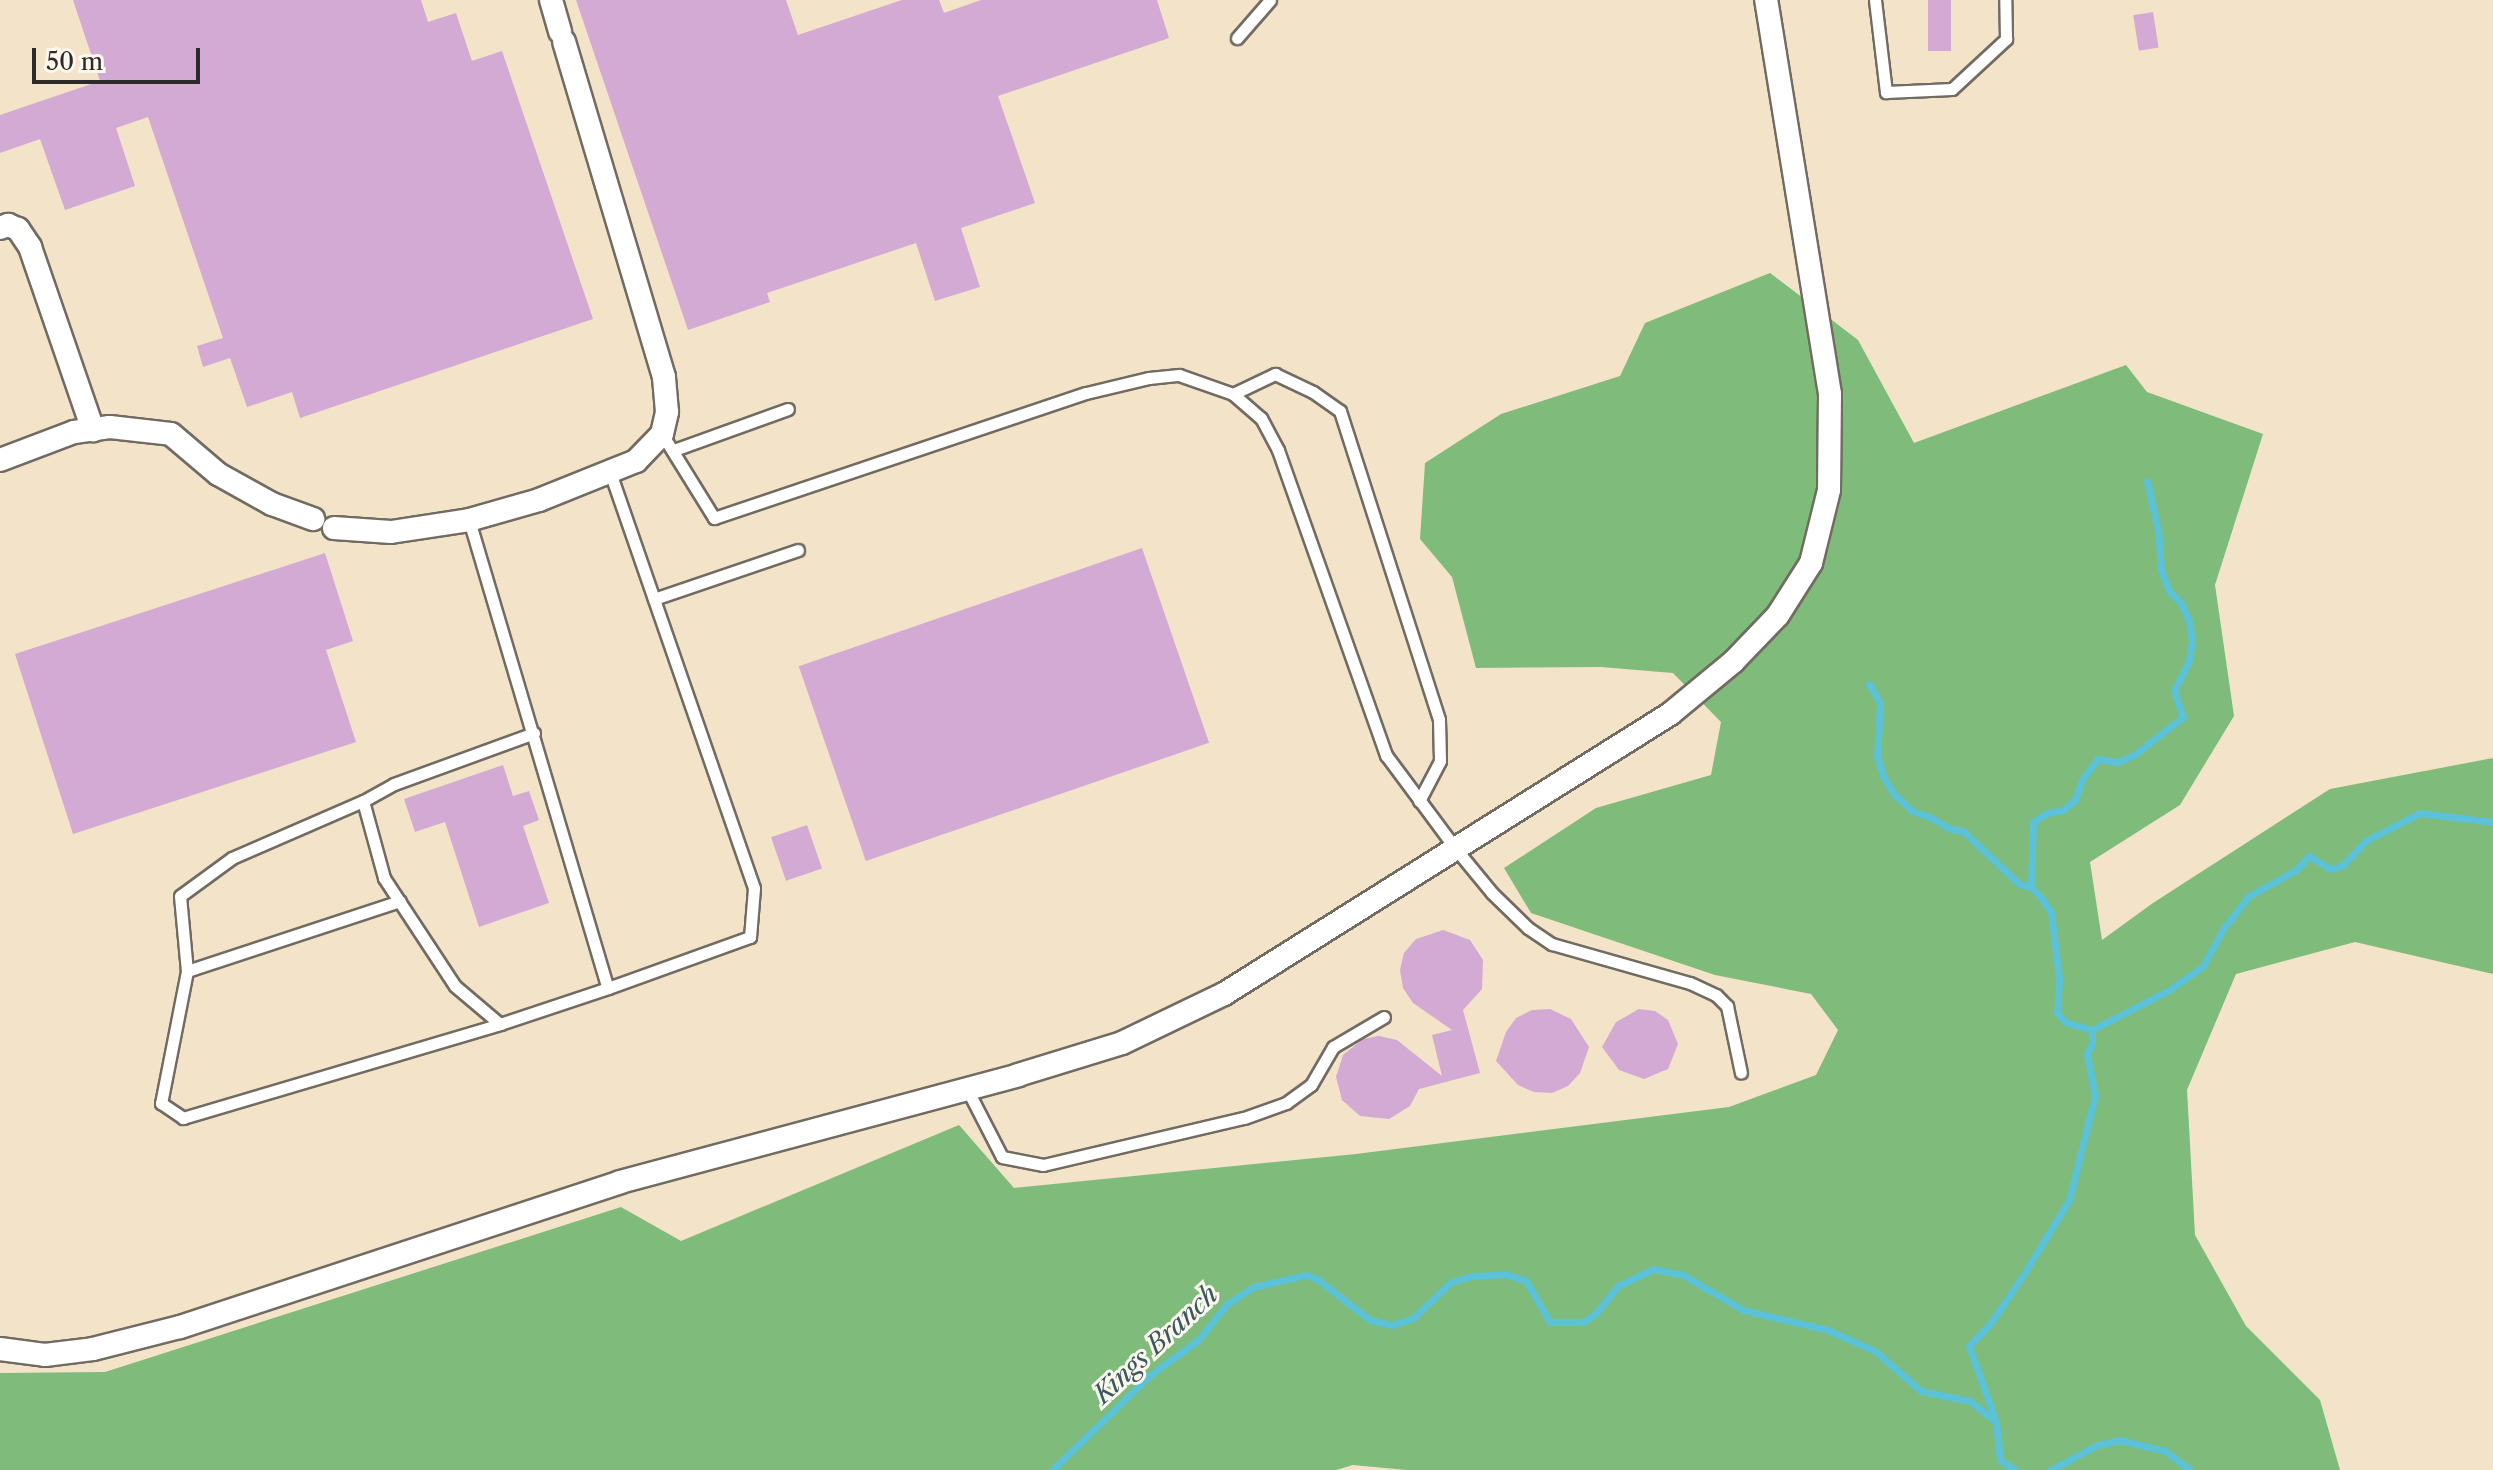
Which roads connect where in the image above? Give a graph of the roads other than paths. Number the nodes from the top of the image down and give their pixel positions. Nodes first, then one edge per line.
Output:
1 (551, 0) edge
2 (1270, 0) edge
3 (1766, 0) edge
4 (1875, 0) edge
5 (2005, 0) edge
6 (1237, 38) dead end
7 (0, 228) edge
8 (1233, 394) junction
9 (788, 409) dead end
10 (93, 430) junction
11 (668, 442) junction
12 (0, 460) edge
13 (610, 472) junction
14 (313, 519) dead end
15 (469, 520) junction
16 (334, 528) dead end
17 (798, 550) dead end
18 (654, 599) junction
19 (534, 733) junction
20 (363, 801) junction
21 (1419, 801) junction
22 (1455, 848) junction
23 (400, 901) junction
24 (187, 971) junction
25 (608, 988) junction
26 (1384, 1017) dead end
27 (500, 1024) junction
28 (1741, 1073) dead end
29 (967, 1089) junction
30 (0, 1349) edge

1 - 11 street
2 - 6 lane
3 - 22 street
4 - 5 lane
7 - 10 street
8 - 11 lane
8 - 21 lane
8 - 21 lane
9 - 11 lane
10 - 12 street
10 - 14 street
11 - 13 street
13 - 15 street
13 - 18 lane
15 - 16 street
15 - 19 lane
17 - 18 lane
18 - 25 lane
19 - 20 lane
19 - 25 lane
20 - 23 lane
20 - 24 lane
21 - 22 lane
22 - 28 lane
22 - 29 street
23 - 24 lane
23 - 27 lane
24 - 27 lane
25 - 27 lane
26 - 29 lane
29 - 30 street

